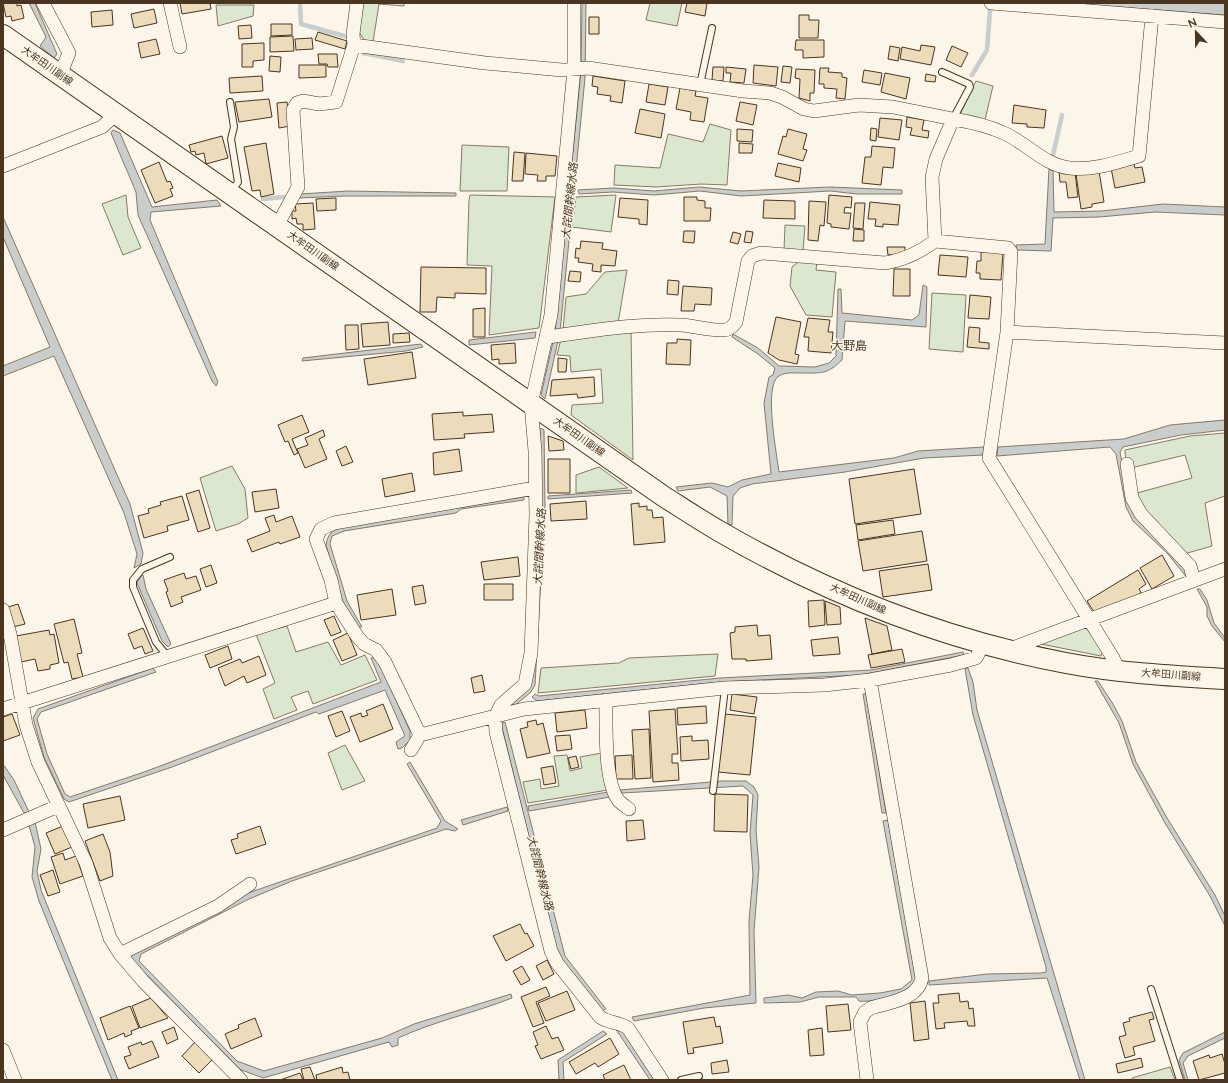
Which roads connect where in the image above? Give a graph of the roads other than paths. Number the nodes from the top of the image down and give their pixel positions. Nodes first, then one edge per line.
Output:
1 (43, 3) edge
2 (170, 3) edge
3 (357, 3) edge
4 (574, 3) edge
5 (991, 3) edge
6 (1152, 16) junction
7 (1225, 22) edge
8 (712, 28) dead end
9 (3, 35) edge
10 (354, 45) junction
11 (180, 48) dead end
12 (574, 70) junction
13 (942, 72) dead end
14 (60, 75) junction
15 (700, 85) junction
16 (230, 102) dead end
17 (116, 114) junction
18 (953, 119) junction
19 (3, 166) edge
20 (230, 194) junction
21 (277, 226) junction
22 (935, 241) junction
23 (1007, 332) junction
24 (547, 337) junction
25 (1225, 343) edge
26 (531, 404) junction
27 (1127, 464) dead end
28 (535, 488) junction
29 (170, 557) dead end
30 (1225, 569) edge
31 (1194, 580) junction
32 (336, 603) junction
33 (3, 610) edge
34 (1087, 619) junction
35 (984, 643) junction
36 (1010, 649) junction
37 (168, 658) junction
38 (1119, 671) junction
39 (1225, 679) edge
40 (870, 680) junction
41 (725, 688) junction
42 (606, 700) junction
43 (22, 704) junction
44 (3, 709) edge
45 (495, 717) junction
46 (420, 735) junction
47 (410, 750) dead end
48 (713, 791) dead end
49 (58, 806) junction
50 (629, 809) dead end
51 (3, 830) edge
52 (250, 884) dead end
53 (120, 954) junction
54 (1150, 989) dead end
55 (3, 1050) edge
56 (699, 1076) dead end
57 (15, 1080) edge
58 (241, 1080) edge
59 (662, 1080) edge
60 (681, 1080) edge
61 (867, 1080) edge
62 (1180, 1080) edge

1 - 14 street
2 - 11 street
3 - 10 street
4 - 12 street
5 - 6 street
6 - 7 street
6 - 18 street
8 - 15 lane
9 - 14 main road, 大牟田川副線
10 - 12 street
10 - 21 street
12 - 15 street
12 - 24 street
13 - 18 lane
14 - 17 main road, 大牟田川副線
15 - 18 street
16 - 20 lane
17 - 19 street
17 - 20 main road, 大牟田川副線
18 - 22 street
20 - 21 main road, 大牟田川副線
21 - 26 main road, 大牟田川副線
22 - 23 street
22 - 24 street
23 - 25 street
23 - 34 street
24 - 26 street
26 - 28 street
26 - 35 main road, 大牟田川副線
27 - 31 street
28 - 32 street
28 - 45 street
29 - 37 lane
30 - 31 street
31 - 34 street
32 - 37 street
32 - 46 street
33 - 43 street
34 - 36 street
34 - 38 street
35 - 36 main road, 大牟田川副線
35 - 40 street
36 - 38 main road, 大牟田川副線
37 - 43 street
38 - 39 main road, 大牟田川副線
40 - 41 street
40 - 61 street
41 - 42 street
41 - 48 lane
42 - 45 street
42 - 50 street
43 - 44 street
43 - 49 street
45 - 46 street
45 - 59 street
46 - 47 street
49 - 51 street
49 - 53 street
52 - 53 street
53 - 58 street
54 - 62 lane
55 - 57 street
56 - 60 lane

